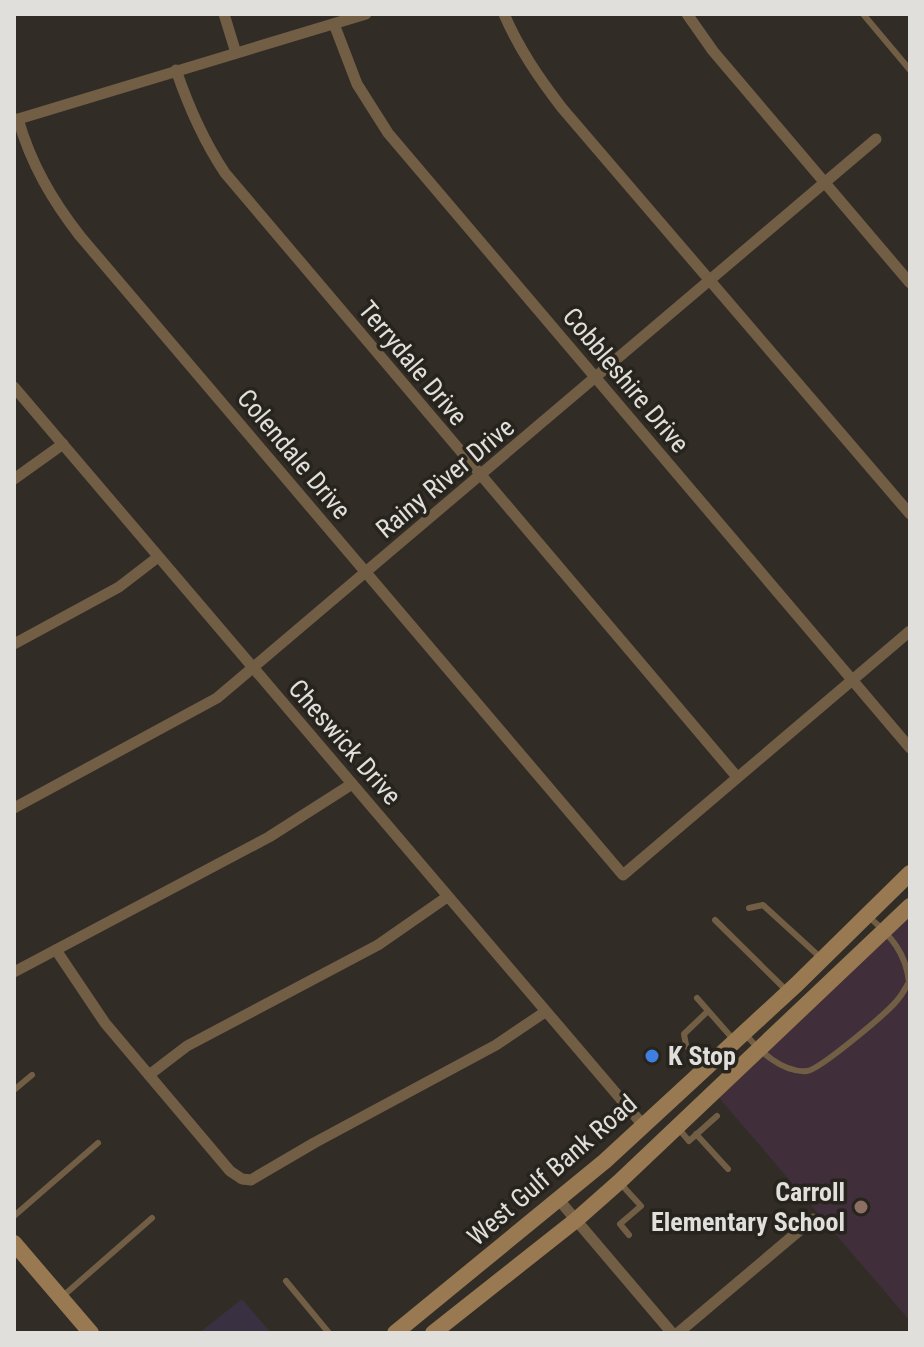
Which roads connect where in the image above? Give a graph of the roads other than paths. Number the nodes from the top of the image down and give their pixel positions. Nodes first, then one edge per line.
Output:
1 (224, 14) edge
2 (366, 14) edge
3 (504, 14) edge
4 (687, 14) edge
5 (863, 14) edge
6 (334, 24) junction
7 (236, 53) junction
8 (176, 70) junction
9 (910, 70) edge
10 (16, 120) edge
11 (876, 139) dead end
12 (825, 183) junction
13 (711, 280) junction
14 (910, 283) edge
15 (596, 379) junction
16 (14, 387) edge
17 (63, 444) junction
18 (481, 476) junction
19 (14, 479) edge
20 (910, 514) edge
21 (158, 557) junction
22 (367, 574) junction
23 (910, 631) edge
24 (14, 644) edge
25 (253, 670) junction
26 (852, 680) junction
27 (910, 748) edge
28 (737, 777) junction
29 (352, 784) junction
30 (14, 808) edge
31 (910, 873) edge
32 (447, 897) junction
33 (910, 906) edge
34 (749, 908) dead end
35 (867, 915) junction
36 (715, 920) dead end
37 (886, 931) junction
38 (56, 950) junction
39 (821, 958) junction
40 (14, 972) edge
41 (788, 992) junction
42 (697, 998) dead end
43 (708, 1011) junction
44 (545, 1012) junction
45 (739, 1037) junction
46 (759, 1050) junction
47 (704, 1069) junction
48 (32, 1075) dead end
49 (149, 1075) junction
50 (14, 1090) edge
51 (717, 1116) dead end
52 (643, 1125) junction
53 (678, 1128) junction
54 (696, 1134) junction
55 (98, 1143) dead end
56 (728, 1169) dead end
57 (619, 1182) junction
58 (559, 1200) junction
59 (14, 1216) edge
60 (152, 1218) dead end
61 (813, 1219) dead end
62 (576, 1220) junction
63 (629, 1235) dead end
64 (14, 1243) edge
65 (286, 1281) dead end
66 (61, 1299) junction
67 (91, 1333) edge
68 (329, 1333) edge
69 (395, 1333) edge
70 (433, 1333) edge
71 (672, 1333) edge
72 (678, 1333) edge

1 - 7 street
2 - 6 street
3 - 13 street
4 - 12 street
5 - 9 lane
6 - 7 street
6 - 15 street, Cobbleshire Drive
7 - 8 street
8 - 10 street
8 - 18 street, Terrydale Drive
10 - 22 street, Colendale Drive
11 - 12 street, Rainy River Drive
12 - 13 street, Rainy River Drive
12 - 14 street
13 - 15 street, Rainy River Drive
13 - 20 street
15 - 18 street, Rainy River Drive
15 - 26 street, Cobbleshire Drive
16 - 17 street, Cheswick Drive
17 - 19 street
17 - 21 street, Cheswick Drive
18 - 22 street, Rainy River Drive
18 - 28 street, Terrydale Drive
21 - 24 street
21 - 25 street, Cheswick Drive
22 - 25 street, Rainy River Drive
22 - 28 street, Colendale Drive
23 - 26 street
25 - 29 street, Cheswick Drive
25 - 30 street, Rainy River Drive
26 - 27 street, Cobbleshire Drive
26 - 28 street
29 - 32 street, Cheswick Drive
29 - 38 street
31 - 35 main road, West Gulf Bank Road
32 - 44 street, Cheswick Drive
32 - 49 street
33 - 37 main road, West Gulf Bank Road
34 - 39 lane
35 - 37 lane
35 - 39 main road, West Gulf Bank Road
36 - 41 lane
37 - 46 main road, West Gulf Bank Road
37 - 46 lane
38 - 40 street
38 - 49 street
39 - 41 main road, West Gulf Bank Road
41 - 45 main road, West Gulf Bank Road
42 - 43 lane
43 - 45 lane
43 - 47 lane
44 - 49 street
44 - 52 street, Cheswick Drive
45 - 46 lane
45 - 47 main road, West Gulf Bank Road
46 - 53 main road, West Gulf Bank Road
47 - 52 main road, West Gulf Bank Road
48 - 50 lane
51 - 54 lane
52 - 58 main road, West Gulf Bank Road
53 - 54 lane
53 - 57 main road, West Gulf Bank Road
54 - 56 lane
55 - 59 lane
57 - 62 main road, West Gulf Bank Road
57 - 63 lane
58 - 62 street
58 - 69 main road, West Gulf Bank Road
60 - 66 lane
61 - 72 street
62 - 70 main road, West Gulf Bank Road
62 - 71 street
64 - 66 main road
65 - 68 lane
66 - 67 main road

